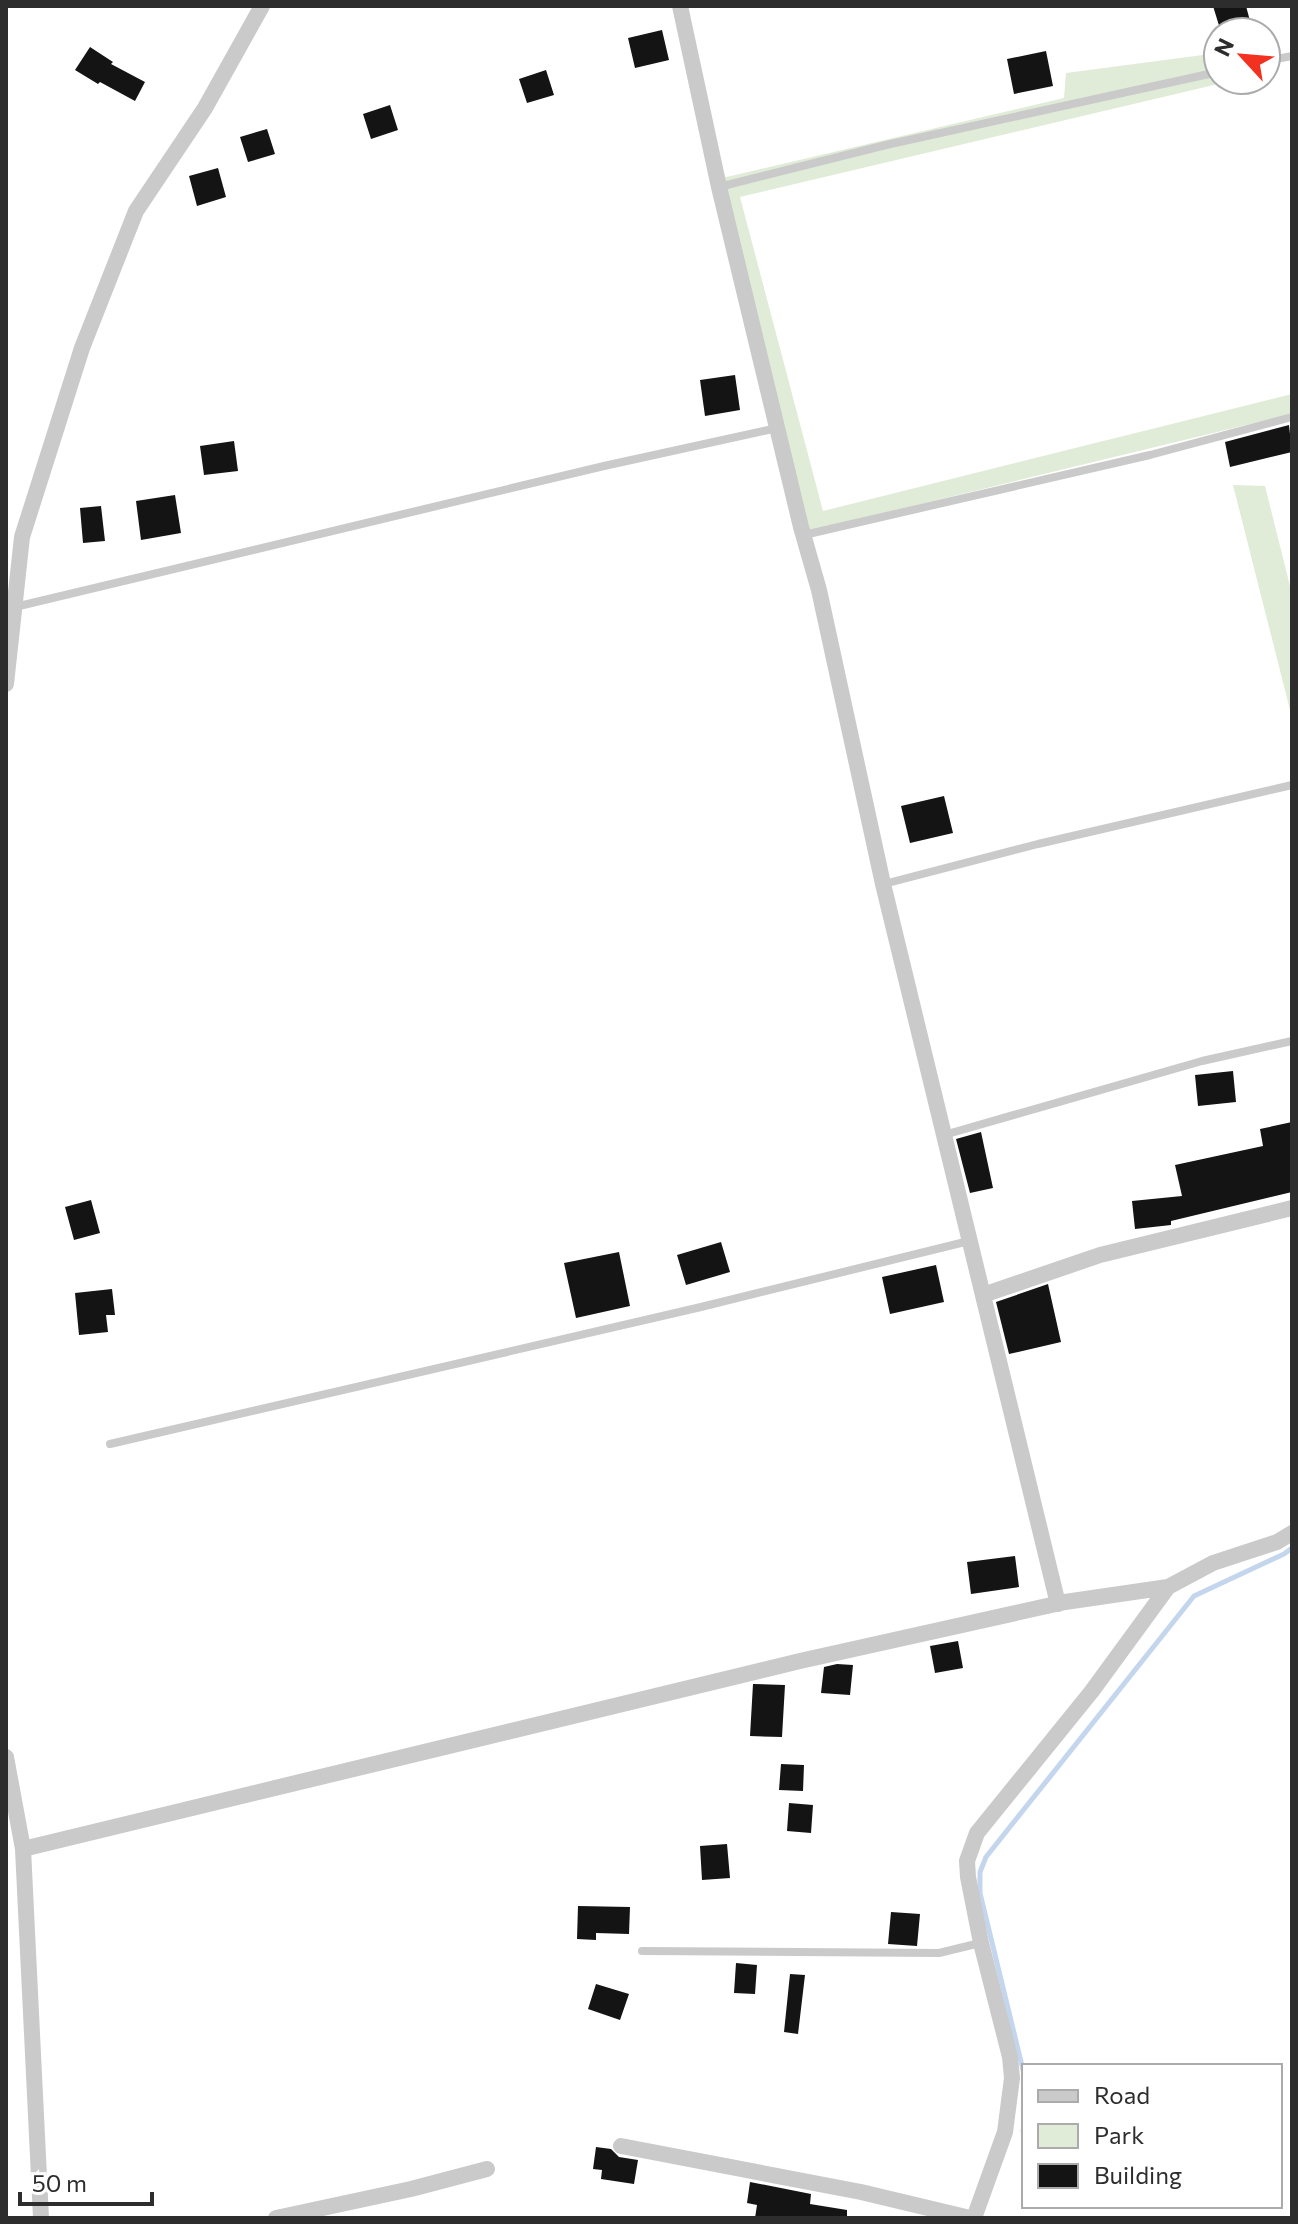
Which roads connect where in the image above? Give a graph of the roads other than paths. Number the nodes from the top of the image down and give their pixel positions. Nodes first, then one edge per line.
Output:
1 (262, 6) edge
2 (680, 6) edge
3 (1202, 76) edge
4 (719, 187) junction
5 (1292, 417) edge
6 (777, 428) junction
7 (804, 535) junction
8 (15, 607) junction
9 (6, 684) edge
10 (1292, 785) edge
11 (883, 884) junction
12 (1292, 1041) edge
13 (944, 1135) junction
14 (1292, 1208) edge
15 (970, 1241) junction
16 (983, 1295) junction
17 (110, 1444) dead end
18 (1292, 1533) edge
19 (1168, 1587) junction
20 (1058, 1604) junction
21 (6, 1757) edge
22 (12, 1823) edge
23 (23, 1849) junction
24 (981, 1943) junction
25 (642, 1951) dead end
26 (621, 2146) dead end
27 (487, 2169) dead end
28 (41, 2218) edge
29 (276, 2218) edge
30 (972, 2218) edge

1 - 8 street
2 - 4 street
3 - 4 lane
4 - 6 street
5 - 7 lane
6 - 7 street
6 - 8 lane
7 - 11 street
8 - 9 street
10 - 11 lane
11 - 13 street
12 - 13 lane
13 - 15 street
14 - 16 street
15 - 16 street
15 - 17 lane
16 - 20 street
18 - 19 street
19 - 20 street
19 - 24 street
20 - 23 street
21 - 22 street
22 - 23 street
23 - 28 street
24 - 25 lane
24 - 30 street
26 - 30 street
27 - 29 street

